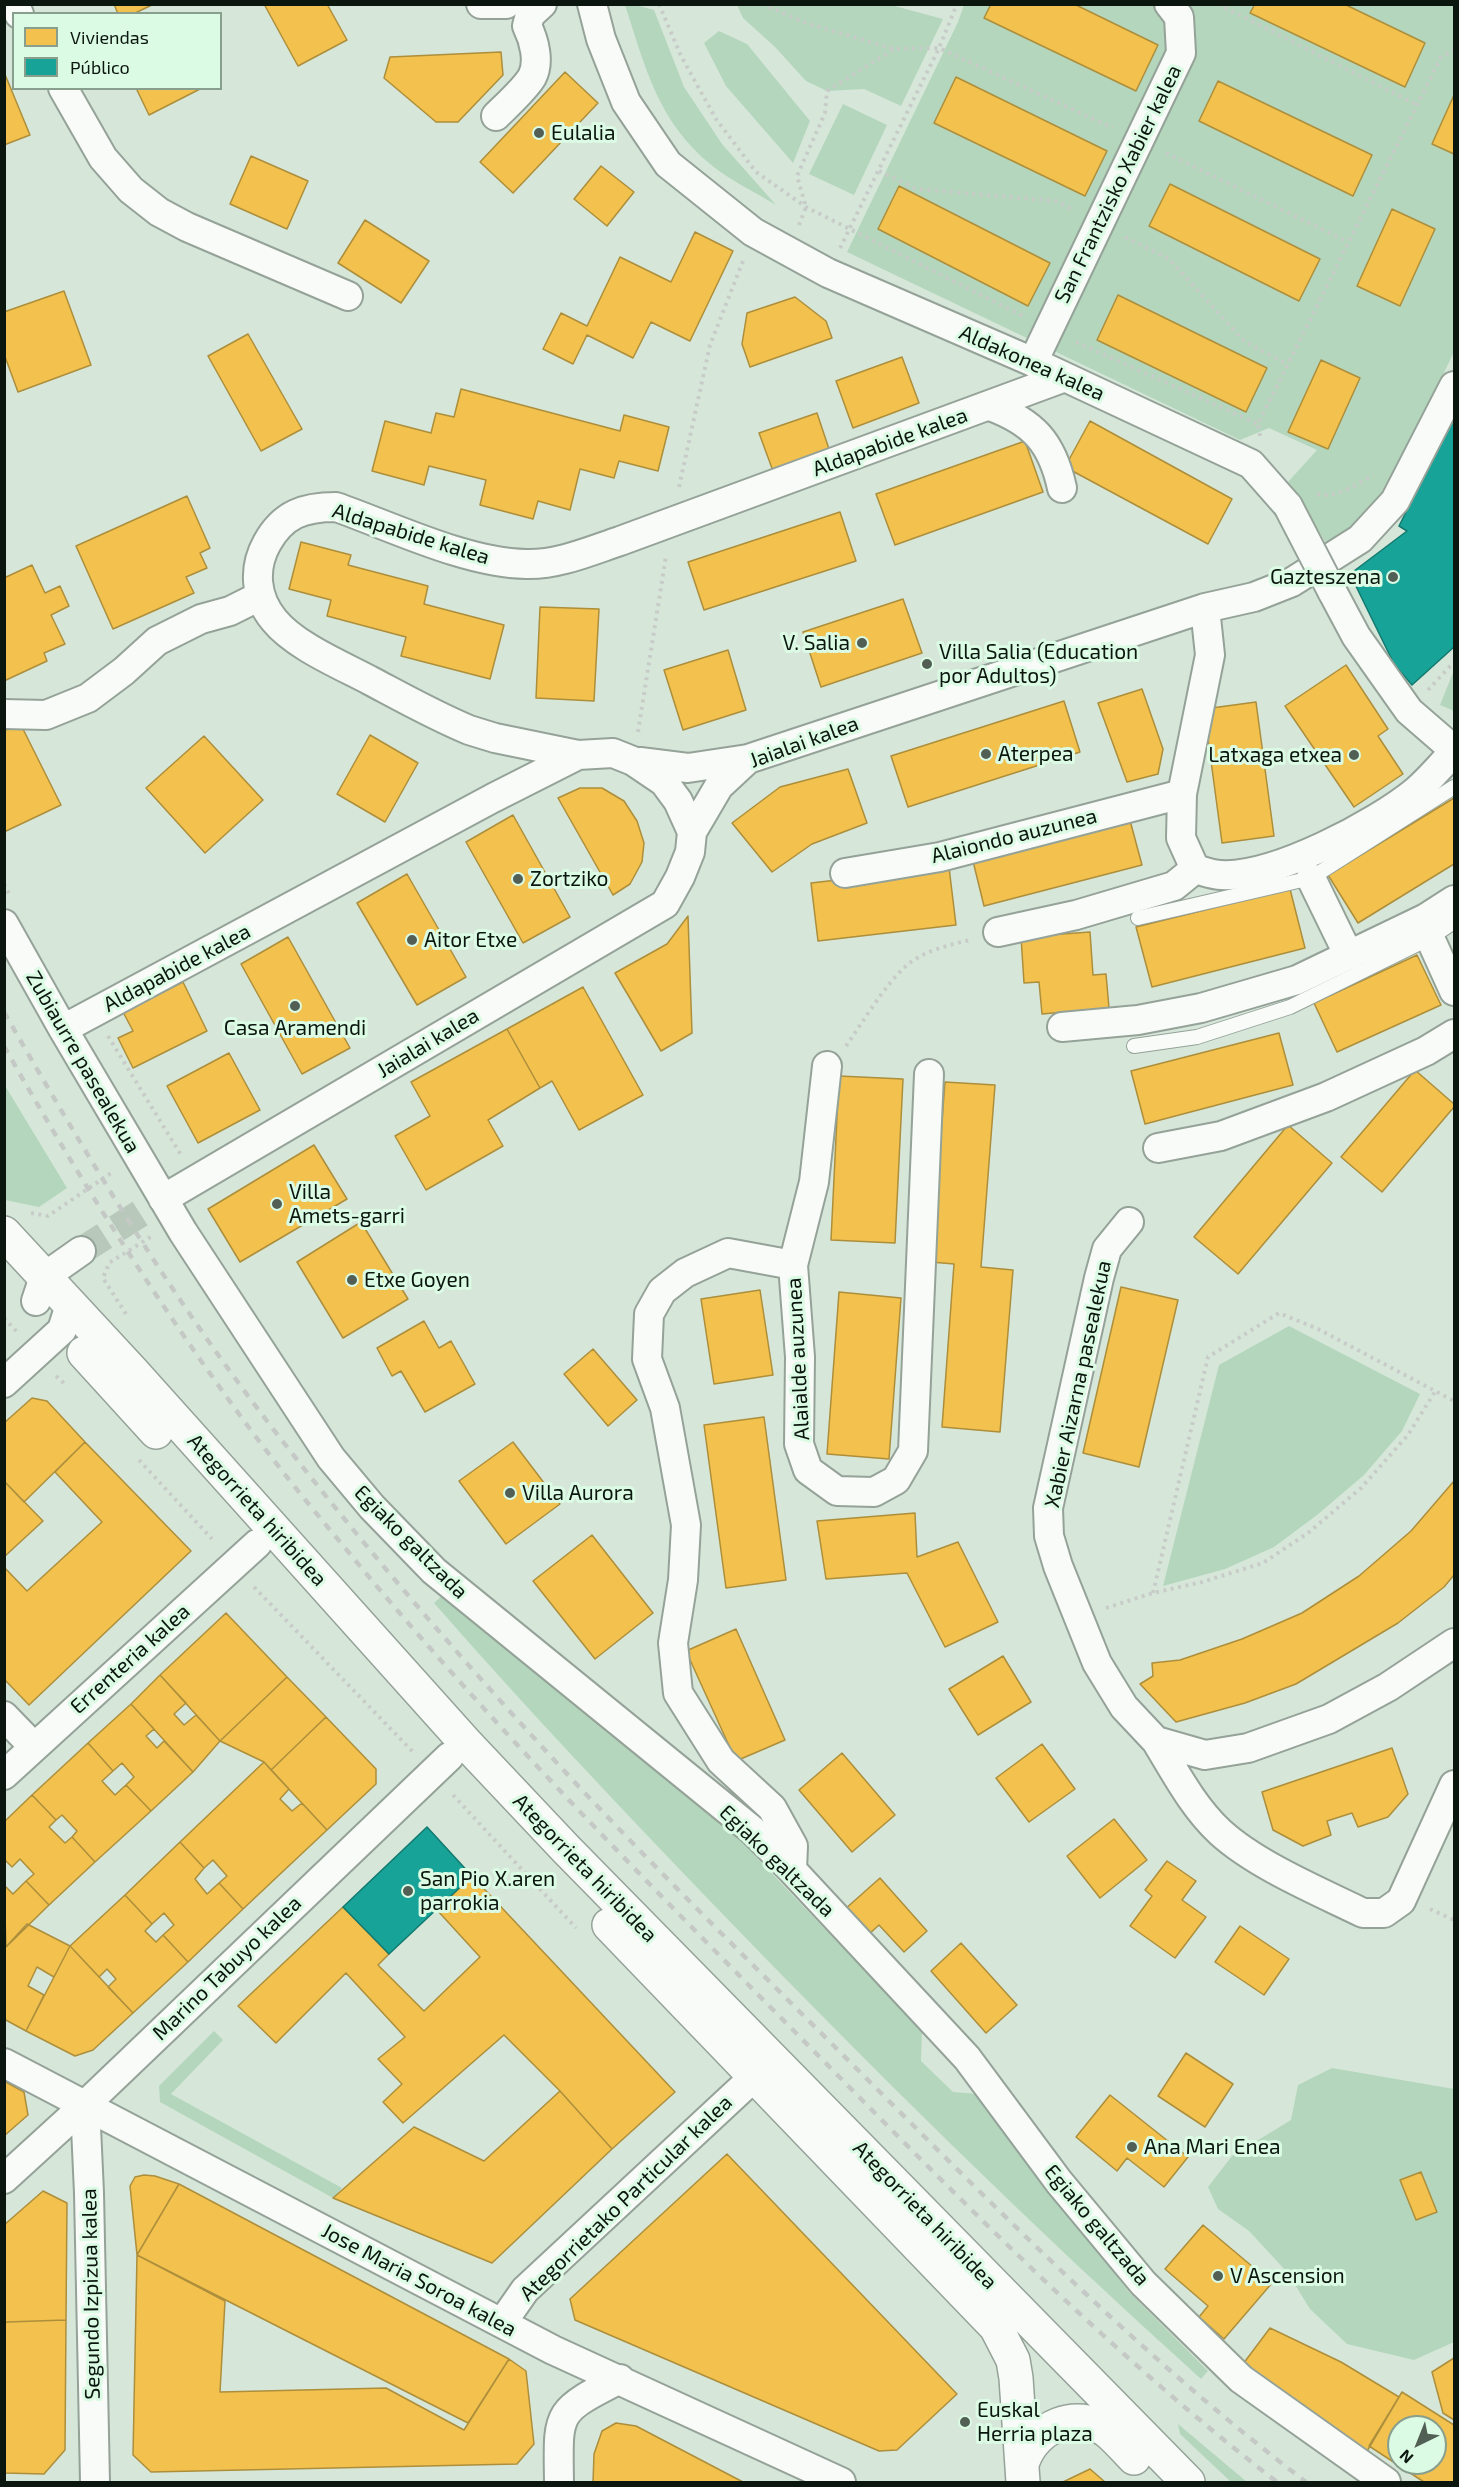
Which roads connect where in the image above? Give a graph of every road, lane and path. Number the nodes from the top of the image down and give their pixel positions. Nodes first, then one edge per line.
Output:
1 (481, 4) edge
2 (506, 4) edge
3 (542, 4) edge
4 (592, 4) edge
5 (659, 4) edge
6 (762, 4) edge
7 (957, 4) edge
8 (1169, 4) edge
9 (1218, 4) edge
10 (939, 48) junction
11 (894, 49) junction
12 (1455, 50) edge
13 (64, 90) edge
14 (1417, 105) junction
15 (496, 116) dead end
16 (1139, 140) junction
17 (806, 207) junction
18 (849, 229) junction
19 (1348, 242) junction
20 (787, 251) junction
21 (828, 273) junction
22 (348, 296) dead end
23 (1049, 329) junction
24 (1033, 362) junction
25 (1065, 377) junction
26 (1455, 386) edge
27 (990, 406) junction
28 (1258, 424) junction
29 (1376, 473) dead end
30 (1267, 481) junction
31 (1062, 488) dead end
32 (1300, 500) junction
33 (260, 596) junction
34 (1205, 608) junction
35 (4, 714) edge
36 (1455, 751) edge
37 (578, 755) junction
38 (748, 759) junction
39 (633, 761) junction
40 (1455, 788) edge
41 (1182, 794) junction
42 (692, 832) junction
43 (1195, 868) junction
44 (845, 873) dead end
45 (1311, 878) junction
46 (1455, 900) edge
47 (1138, 918) dead end
48 (1455, 922) edge
49 (4, 924) edge
50 (998, 932) joint
51 (1430, 938) junction
52 (1349, 956) junction
53 (1455, 992) edge
54 (1062, 1027) dead end
55 (63, 1029) junction
56 (1455, 1034) edge
57 (1134, 1046) dead end
58 (827, 1066) joint
59 (929, 1074) dead end
60 (1158, 1148) dead end
61 (118, 1162) dead end
62 (163, 1199) junction
63 (15, 1222) edge
64 (1129, 1222) dead end
65 (155, 1234) dead end
66 (81, 1251) tunnel mouth
67 (793, 1265) junction
68 (4, 1268) edge
69 (40, 1289) junction
70 (66, 1317) junction
71 (4, 1318) edge
72 (132, 1323) dead end
73 (19, 1335) dead end
74 (4, 1383) edge
75 (1436, 1390) junction
76 (1455, 1401) edge
77 (257, 1544) junction
78 (249, 1582) dead end
79 (1154, 1593) junction
80 (1077, 1617) junction
81 (1455, 1642) edge
82 (4, 1716) edge
83 (1156, 1741) junction
84 (34, 1747) junction
85 (416, 1755) dead end
86 (449, 1757) junction
87 (4, 1775) edge
88 (1455, 1785) edge
89 (792, 1870) junction
90 (4, 2062) edge
91 (753, 2077) junction
92 (85, 2105) junction
93 (4, 2179) edge
94 (502, 2323) junction
95 (620, 2379) junction
96 (1023, 2472) edge
97 (94, 2482) edge
98 (559, 2482) edge
99 (841, 2482) edge
100 (1159, 2482) edge
101 (1188, 2482) edge
102 (1386, 2482) edge

1 - 2 street
3 - 15 street
4 - 20 street, Aldakonea kalea
5 - 17 path
6 - 11 path
7 - 10 path
8 - 16 street, San Frantzisko Xabier kalea
9 - 14 path
10 - 11 path
10 - 16 path
10 - 18 path
11 - 17 path
12 - 14 path
13 - 22 street
14 - 19 path
16 - 19 path
16 - 23 street, San Frantzisko Xabier kalea
17 - 18 path
17 - 20 path
18 - 21 path
18 - 23 path
19 - 28 path
20 - 21 street, Aldakonea kalea
21 - 24 street, Aldakonea kalea
23 - 24 street, San Frantzisko Xabier kalea
23 - 28 path
24 - 25 street, Aldakonea kalea
25 - 27 street, Aldapabide kalea
25 - 30 street, Aldakonea kalea
26 - 34 street, Jaialai kalea
27 - 31 street
27 - 33 street, Aldapabide kalea
28 - 30 path
29 - 32 path
30 - 32 street, Aldakonea kalea
32 - 36 street, Aldakonea kalea, bridge
33 - 35 street
33 - 37 street, Aldapabide kalea
34 - 38 street, Jaialai kalea
34 - 41 street
36 - 43 street
37 - 39 street, Aldapabide kalea
37 - 55 street, Aldapabide kalea
38 - 39 street
38 - 42 street, Jaialai kalea
39 - 42 street
40 - 45 lane
41 - 43 street
41 - 44 street, Alaiondo auzunea
42 - 62 street, Jaialai kalea
43 - 50 street
45 - 47 lane
45 - 52 street
46 - 52 street
48 - 51 lane
49 - 55 street, Zubiaurre pasealekua
50 - 58 path
51 - 53 street
51 - 57 lane
52 - 54 street
55 - 62 street, Zubiaurre pasealekua
56 - 60 street
58 - 67 street, Alaialde auzunea
59 - 67 street, Alaialde auzunea
61 - 63 path
62 - 89 street, Egiako galtzada
63 - 69 main road, Ategorrieta hiribidea
64 - 80 street, Xabier Aizarna pasealekua
65 - 72 path
66 - 69 street
67 - 89 street
68 - 69 main road, Ategorrieta hiribidea
69 - 70 main road, Ategorrieta hiribidea
70 - 74 street
70 - 77 main road, Ategorrieta hiribidea
70 - 101 main road, Ategorrieta hiribidea
71 - 73 path
75 - 76 path
75 - 79 path
75 - 79 path
77 - 84 street, Errenteria kalea
77 - 86 main road, Ategorrieta hiribidea
78 - 85 path
79 - 80 path
80 - 83 street, Xabier Aizarna pasealekua
81 - 83 street
82 - 84 street
83 - 88 street, Xabier Aizarna pasealekua
84 - 87 street, Errenteria kalea
86 - 91 main road, Ategorrieta hiribidea
86 - 92 street, Marino Tabuyo kalea
89 - 102 street, Egiako galtzada
90 - 92 street, Jose Maria Soroa kalea
91 - 94 street, Ategorrietako Particular kalea
91 - 96 main road, Ategorrieta hiribidea
92 - 93 street, Marino Tabuyo kalea
92 - 94 street, Jose Maria Soroa kalea
92 - 97 street, Segundo Izpizua kalea
94 - 95 street, Jose Maria Soroa kalea
95 - 98 street
95 - 99 street, Jose Maria Soroa kalea
96 - 100 main road

